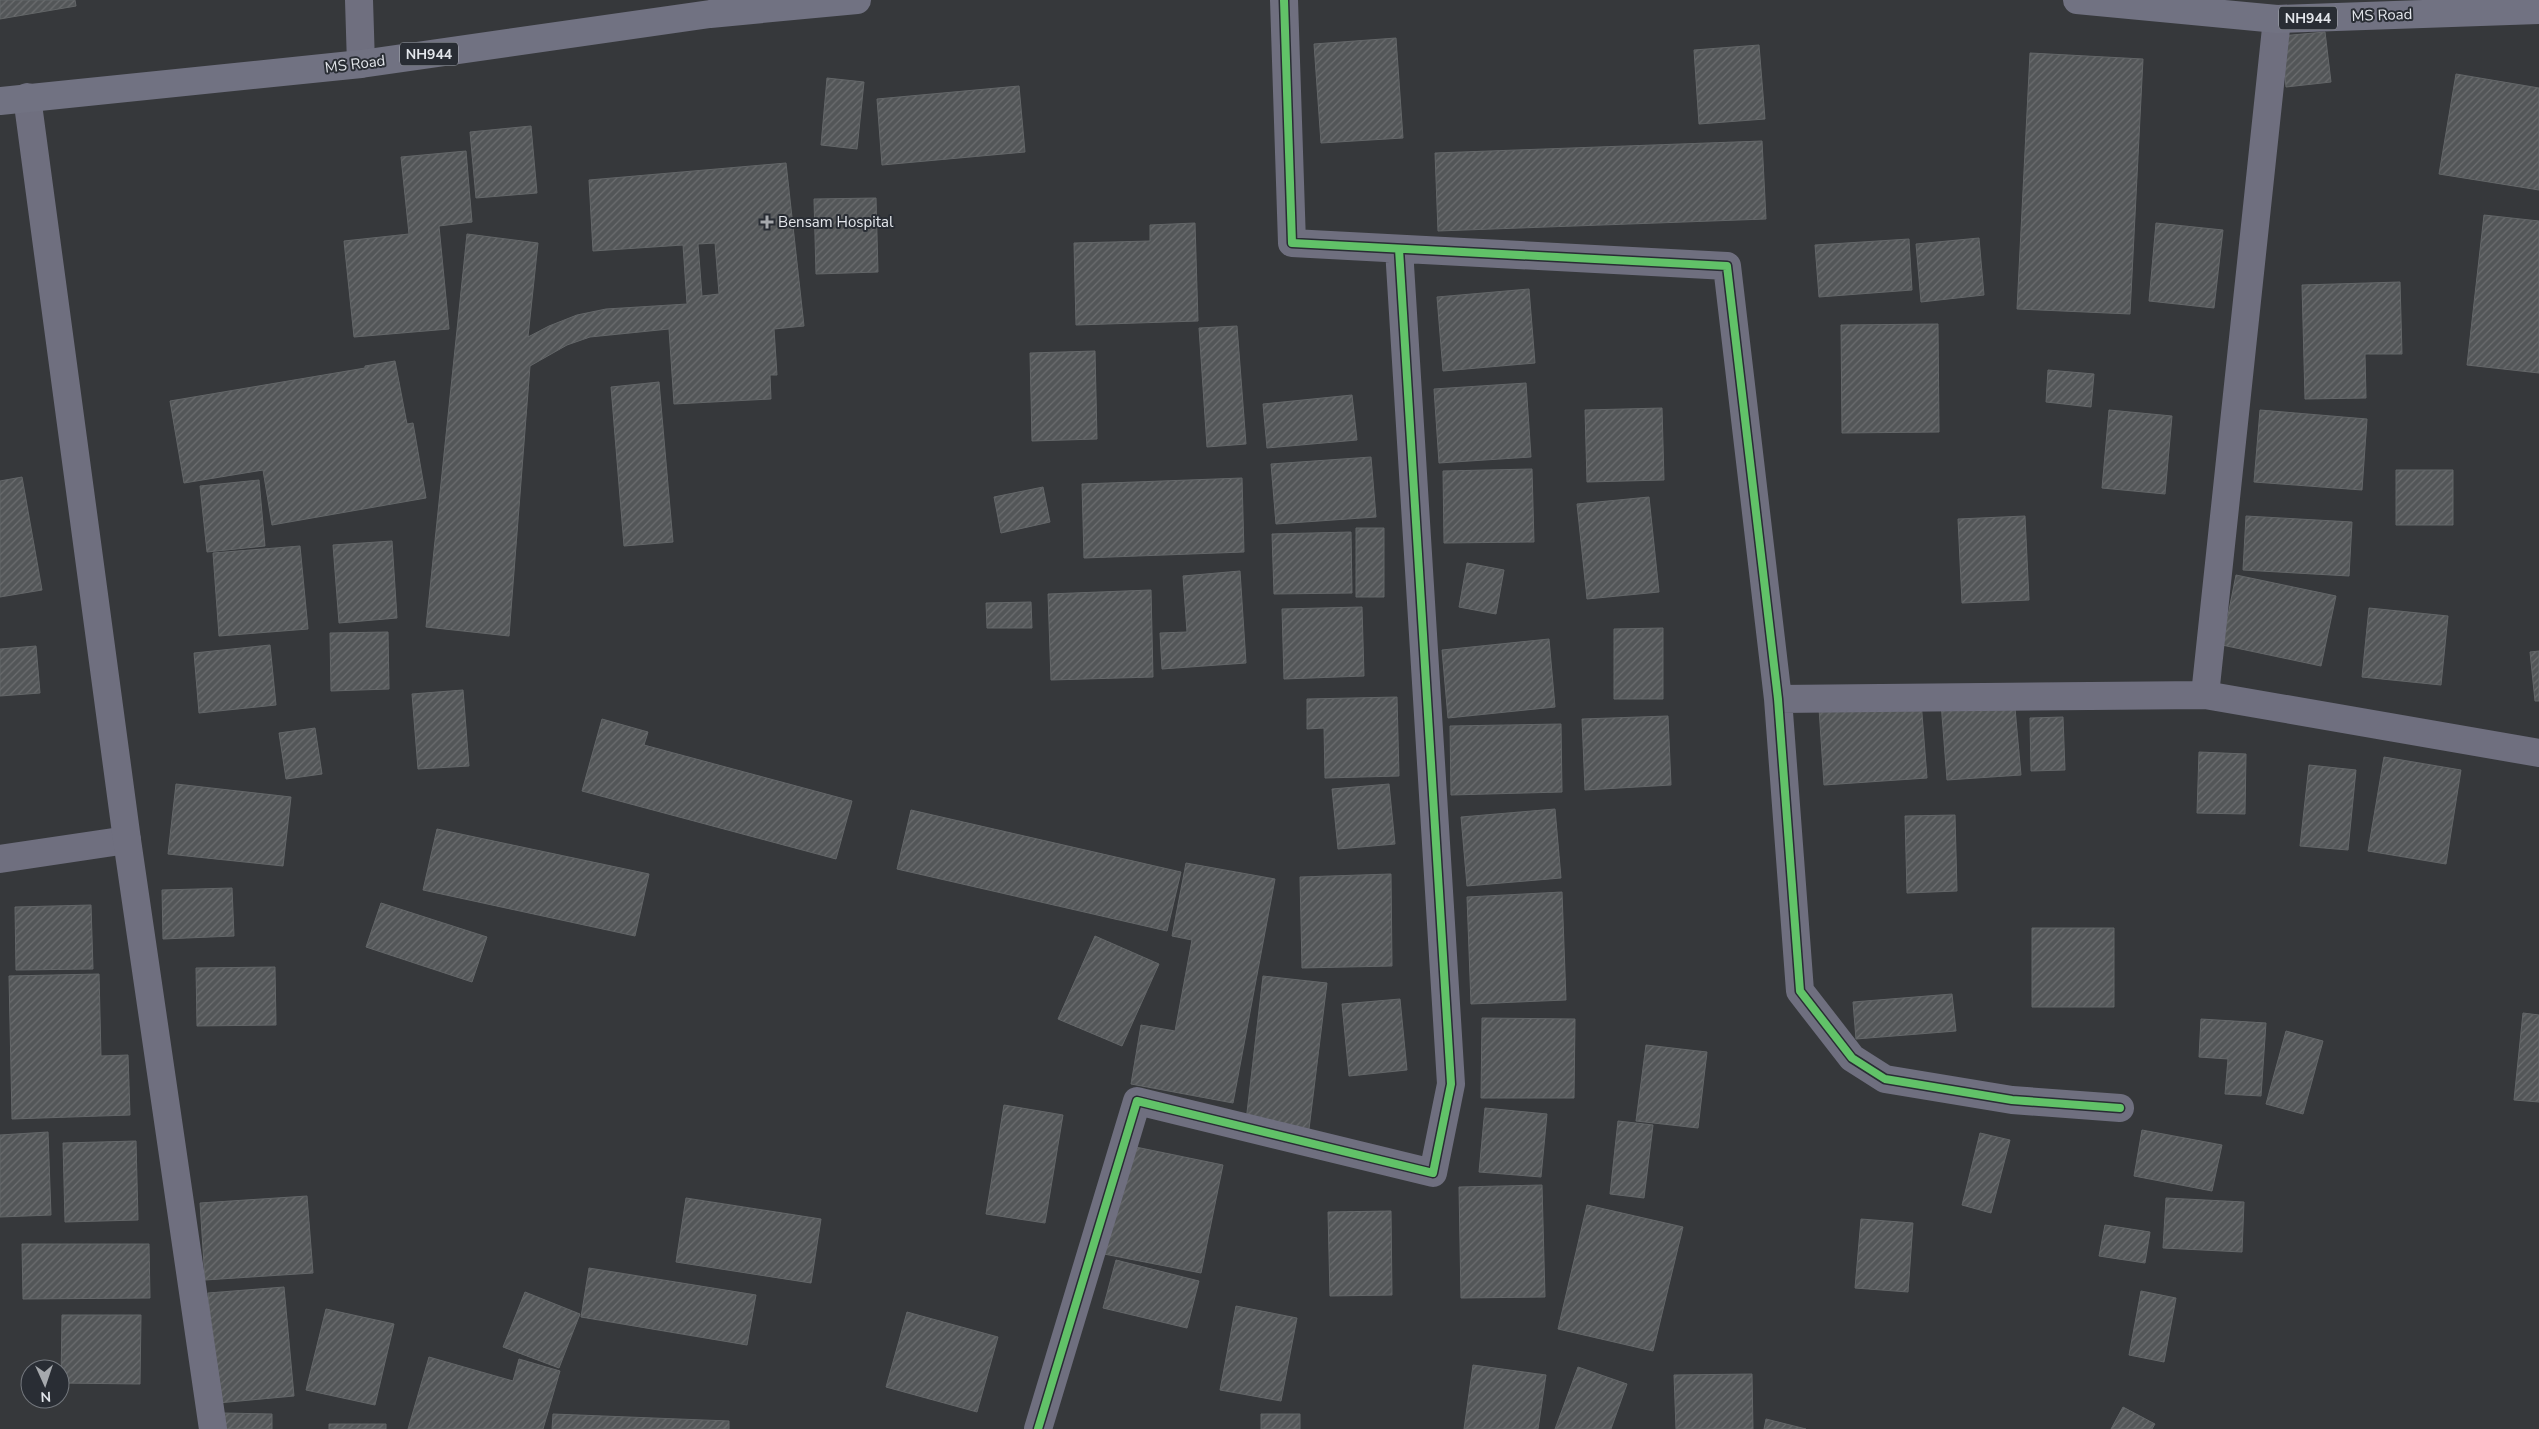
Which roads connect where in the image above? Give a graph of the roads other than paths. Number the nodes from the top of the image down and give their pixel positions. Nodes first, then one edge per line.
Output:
1 (359, 0) edge
2 (857, 0) edge
3 (1284, 0) edge
4 (2077, 0) edge
5 (710, 7) edge
6 (2539, 10) edge
7 (2277, 19) junction
8 (361, 64) junction
9 (27, 97) junction
10 (0, 101) edge
11 (1399, 249) junction
12 (2205, 696) junction
13 (1778, 700) junction
14 (2539, 754) edge
15 (127, 840) junction
16 (0, 858) edge
17 (2120, 1108) dead end
18 (213, 1429) edge
19 (1038, 1429) edge

1 - 8 street
2 - 5 highway, MS Road / NH944
3 - 11 street
4 - 7 highway, MS Road / NH944
5 - 8 highway, MS Road / NH944
6 - 7 highway, MS Road / NH944
7 - 12 street
8 - 9 highway, MS Road / NH944
9 - 10 highway, MS Road / NH944
9 - 15 street
11 - 13 street
11 - 19 street
12 - 13 street
12 - 14 street
13 - 17 street
15 - 16 street
15 - 18 street

